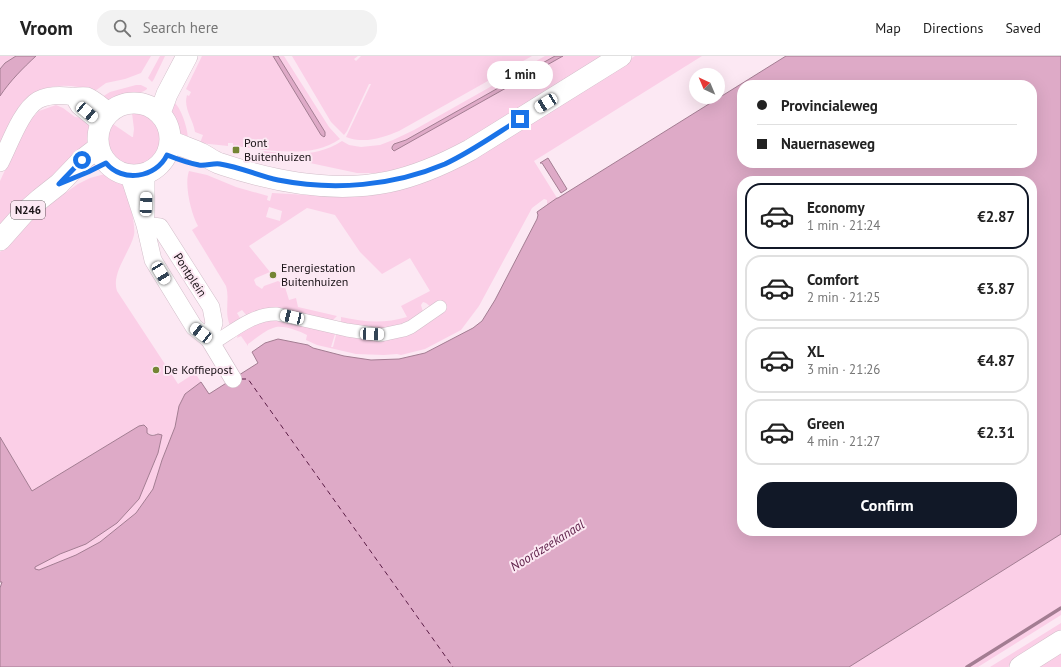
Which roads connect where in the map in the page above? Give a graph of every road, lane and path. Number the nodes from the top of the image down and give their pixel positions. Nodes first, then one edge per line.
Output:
1 (171, 56) edge
2 (187, 56) edge
3 (621, 56) edge
4 (151, 108) junction
5 (106, 118) junction
6 (169, 148) junction
7 (103, 155) junction
8 (0, 163) edge
9 (137, 175) junction
10 (145, 225) junction
11 (0, 240) edge
12 (440, 307) dead end
13 (210, 341) junction
14 (233, 379) dead end
15 (1061, 641) edge
16 (1020, 667) edge

1 - 4 main road
2 - 4 main road
3 - 6 main road
4 - 5 main road
4 - 6 main road
5 - 7 main road
5 - 8 street
6 - 9 main road
7 - 9 main road
7 - 11 main road, N246
9 - 10 street, Pontplein
10 - 13 street, Pontplein
10 - 13 street, Pontplein
12 - 13 street
13 - 14 street, Pontplein
15 - 16 main road

